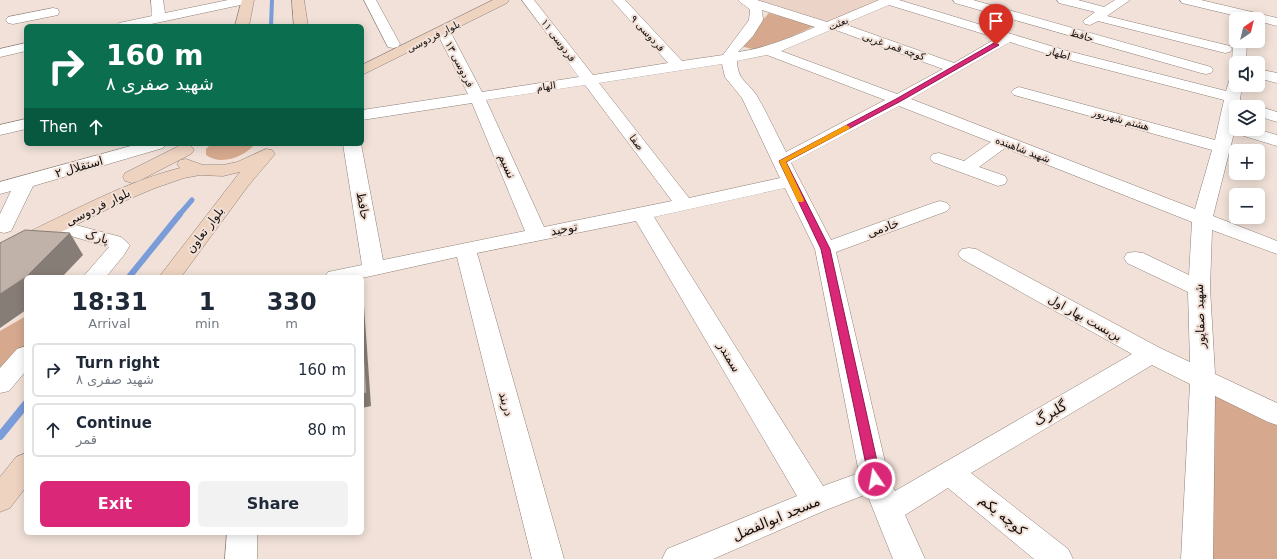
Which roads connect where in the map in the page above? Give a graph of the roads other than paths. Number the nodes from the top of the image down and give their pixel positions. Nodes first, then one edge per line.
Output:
1 (49, 0) edge
2 (157, 0) edge
3 (246, 0) edge
4 (298, 0) edge
5 (370, 0) edge
6 (484, 0) edge
7 (503, 0) edge
8 (528, 0) edge
9 (618, 0) edge
10 (890, 0) edge
11 (959, 0) edge
12 (1063, 0) edge
13 (1124, 0) edge
14 (1186, 0) edge
15 (750, 4) edge
16 (1241, 11) edge
17 (1101, 14) junction
18 (13, 20) dead end
19 (154, 22) edge
20 (1277, 22) edge
21 (139, 24) edge
22 (242, 24) edge
23 (301, 24) edge
24 (830, 26) junction
25 (443, 31) junction
26 (1072, 32) junction
27 (1010, 37) junction
28 (393, 44) junction
29 (24, 47) edge
30 (1225, 49) dead end
31 (0, 52) edge
32 (762, 53) junction
33 (729, 57) junction
34 (364, 58) edge
35 (678, 66) junction
36 (955, 68) junction
37 (364, 70) edge
38 (1206, 70) dead end
39 (1265, 75) edge
40 (1277, 78) edge
41 (589, 80) junction
42 (1020, 92) dead end
43 (749, 96) junction
44 (477, 97) junction
45 (1236, 97) edge
46 (898, 100) junction
47 (1265, 113) edge
48 (364, 115) edge
49 (1277, 117) edge
50 (24, 125) edge
51 (0, 132) edge
52 (1229, 132) edge
53 (1230, 136) edge
54 (1251, 136) edge
55 (1004, 141) junction
56 (1277, 141) edge
57 (352, 146) edge
58 (137, 147) edge
59 (188, 147) edge
60 (270, 149) edge
61 (939, 158) dead end
62 (966, 168) junction
63 (207, 170) junction
64 (787, 171) junction
65 (998, 180) dead end
66 (25, 182) junction
67 (241, 182) junction
68 (0, 188) edge
69 (684, 204) junction
70 (940, 207) dead end
71 (642, 214) junction
72 (1202, 219) junction
73 (57, 226) junction
74 (2, 234) edge
75 (537, 234) junction
76 (1277, 248) edge
77 (465, 249) junction
78 (826, 249) junction
79 (0, 253) edge
80 (969, 254) dead end
81 (1135, 258) dead end
82 (374, 269) junction
83 (96, 275) edge
84 (171, 275) edge
85 (346, 275) edge
86 (1199, 288) junction
87 (1151, 354) junction
88 (24, 357) edge
89 (1203, 379) junction
90 (0, 384) edge
91 (1277, 415) edge
92 (24, 468) edge
93 (948, 472) junction
94 (875, 479) junction
95 (0, 499) edge
96 (816, 501) junction
97 (888, 510) junction
98 (242, 535) edge
99 (241, 559) edge
100 (548, 559) edge
101 (678, 559) edge
102 (909, 559) edge
103 (1058, 559) edge
104 (1197, 559) edge

1 - 18 street
2 - 19 street
3 - 19 street
3 - 22 main road
4 - 23 main road
5 - 28 street
6 - 28 main road, بلوار فردوسی
7 - 25 main road, بلوار فردوسی
8 - 41 street, فردوسی ۱۱
9 - 35 street, فردوسی ۹
10 - 24 street, بعثت
10 - 27 street, اطهار
11 - 26 street, حافظ
12 - 17 street
13 - 17 street
14 - 16 street
15 - 24 street, کوچه قمر غربی
15 - 33 street
16 - 20 street
17 - 26 street
17 - 30 street
19 - 21 street
24 - 32 street, بعثت
24 - 36 street, کوچه قمر غربی
25 - 37 main road, بلوار فردوسی
25 - 44 street, فردوسی ۱۳
26 - 38 street, حافظ
27 - 36 street, توحید
27 - 45 street, اطهار
28 - 34 main road, بلوار فردوسی
29 - 31 street
32 - 33 street, الهام
32 - 43 street
32 - 46 street, شهید شاهبنده
33 - 35 street, الهام
33 - 43 street
35 - 41 street, الهام
36 - 46 street, توحید
39 - 40 street
41 - 44 street, الهام
41 - 69 street, صفا
42 - 52 street, هشتم شهریور
43 - 64 street
44 - 48 street, الهام
44 - 75 street, نسیم
46 - 55 street, شهید شاهبنده
46 - 64 street, توحید
47 - 49 street
50 - 51 street
53 - 72 street, شهید صفاپور
54 - 56 street, هشتم شهریور
55 - 62 street
55 - 72 street, شهید شاهبنده
57 - 82 street, حافظ
58 - 66 street, استقلال ۲
59 - 63 main road
59 - 74 main road, بلوار فردوسی
60 - 63 main road, بلوار فردوسی
60 - 67 main road, بلوار تعاون
61 - 62 street
62 - 65 street
63 - 67 main road
63 - 73 main road, بلوار فردوسی
64 - 69 street, توحید
64 - 78 street
66 - 68 street, استقلال ۲
66 - 74 street
67 - 84 main road, بلوار تعاون
69 - 71 street, توحید
70 - 78 street, خادمی
71 - 75 street, توحید
71 - 96 street, سمندر
72 - 76 street, شهید شاهبنده
72 - 86 street, شهید صفاپور
73 - 79 main road, بلوار فردوسی
73 - 83 street, پارک
75 - 77 street, توحید
77 - 82 street, توحید
77 - 100 street, دربند
78 - 94 street
80 - 87 street, بن‌بست بهار اول
81 - 86 street
82 - 85 street, توحید
86 - 89 street, شهید صفاپور
87 - 89 street, بن‌بست بهار اول
87 - 93 street, گلبرگ
88 - 90 street
89 - 91 street, بن‌بست بهار اول
89 - 104 street, شهید صفاپور
92 - 95 main road
93 - 97 street, گلبرگ
93 - 103 street, کوچه یکم
94 - 96 street, مسجد ابوالفضل
94 - 97 street
96 - 101 street, مسجد ابوالفضل
97 - 102 street
98 - 99 street

